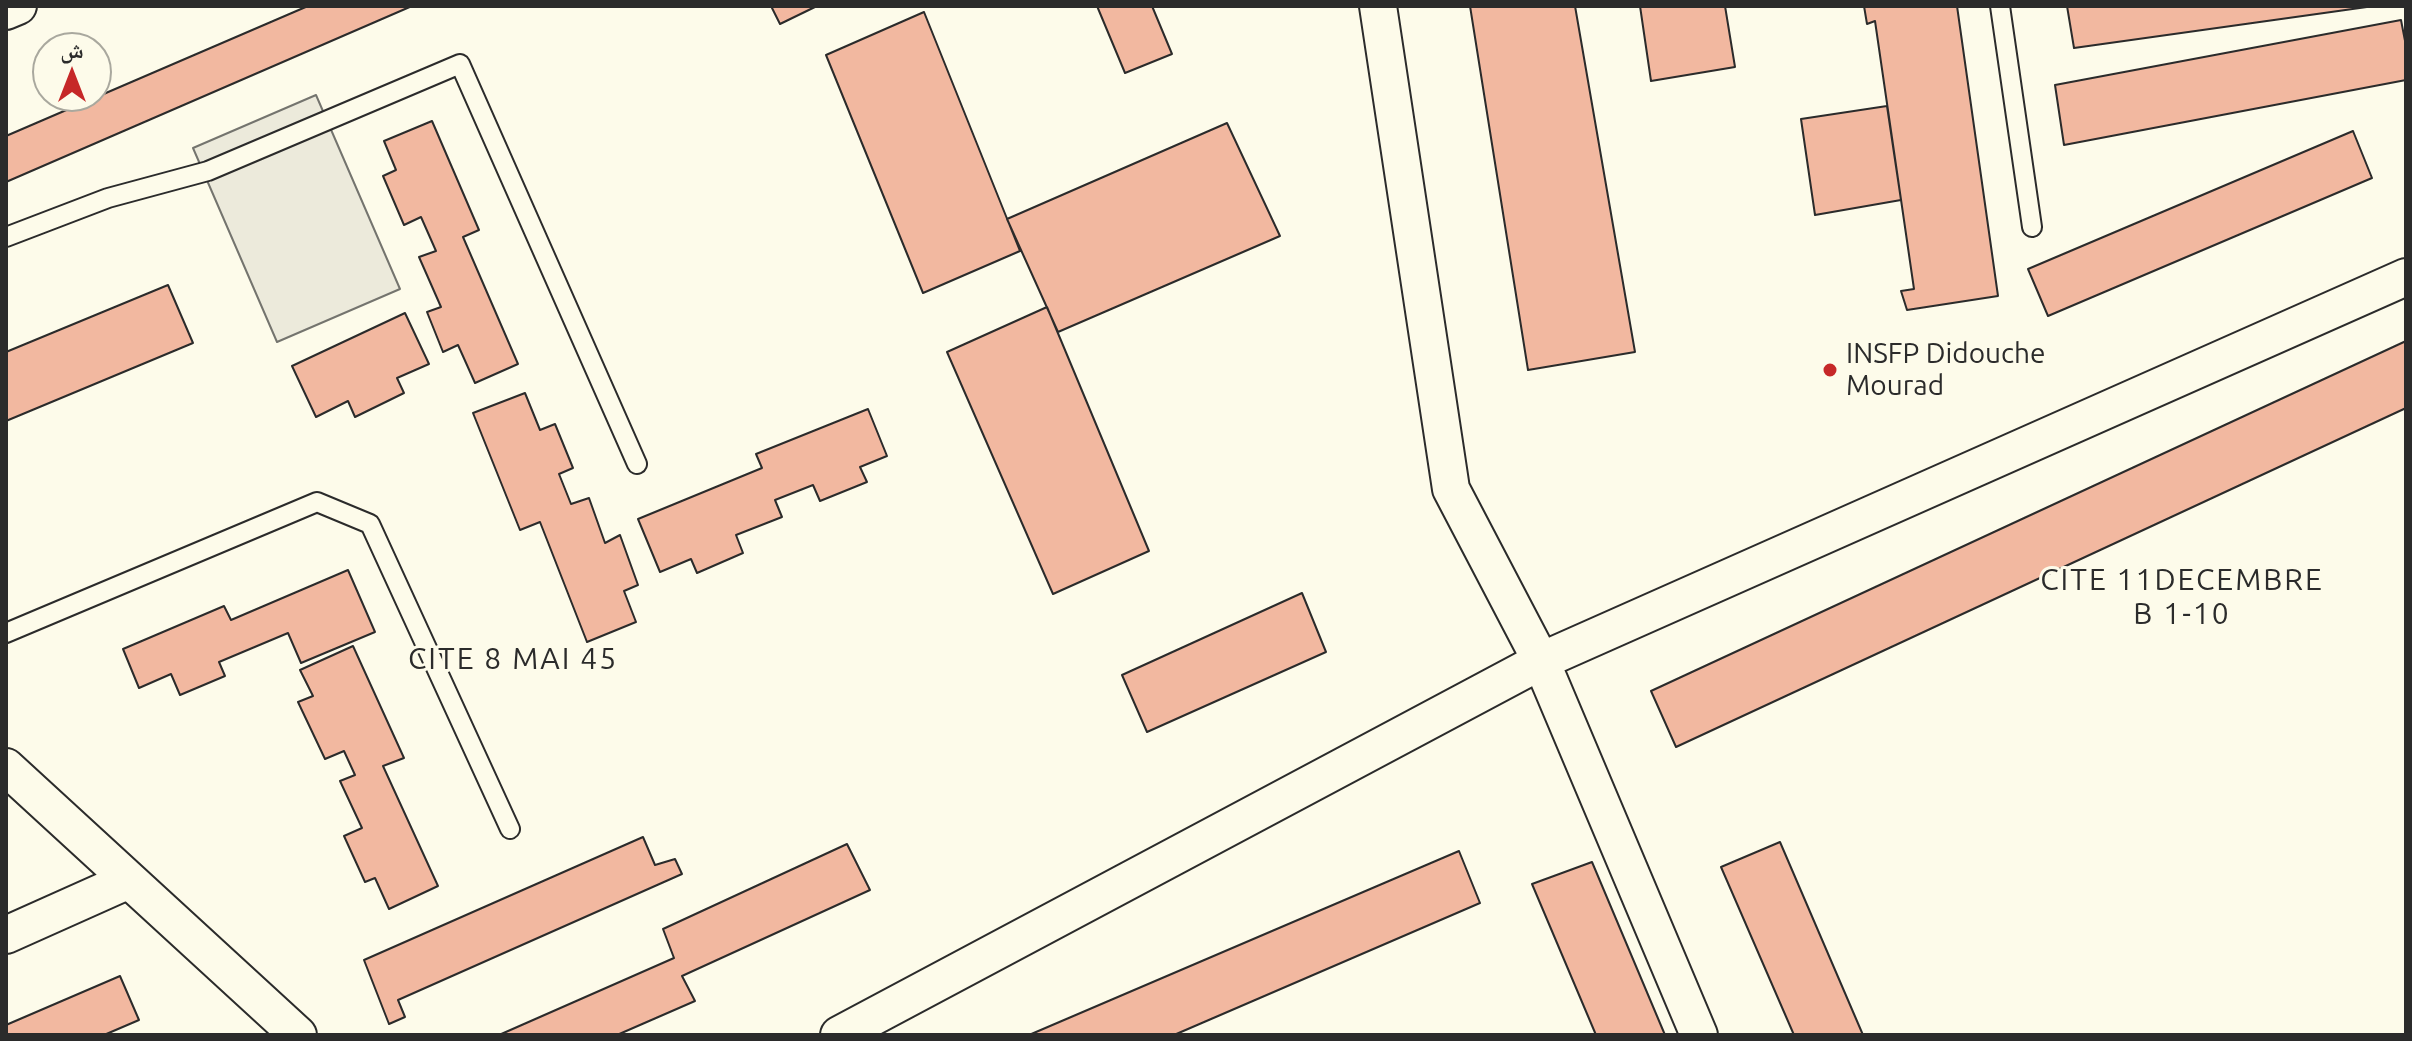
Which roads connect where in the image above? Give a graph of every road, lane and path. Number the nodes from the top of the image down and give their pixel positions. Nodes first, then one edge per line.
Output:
1 (18, 6) edge
2 (1378, 6) edge
3 (2000, 6) edge
4 (6, 11) edge
5 (2032, 227) dead end
6 (6, 237) edge
7 (2406, 277) edge
8 (637, 464) dead end
9 (6, 633) edge
10 (1541, 661) junction
11 (6, 767) edge
12 (510, 829) dead end
13 (129, 880) junction
14 (6, 935) edge
15 (298, 1035) edge
16 (839, 1035) edge
17 (1699, 1035) edge

1 - 4 street
2 - 10 street
3 - 5 lane
6 - 8 lane
7 - 10 street
9 - 12 lane
10 - 16 street
10 - 17 street
11 - 13 street
13 - 14 street
13 - 15 street

